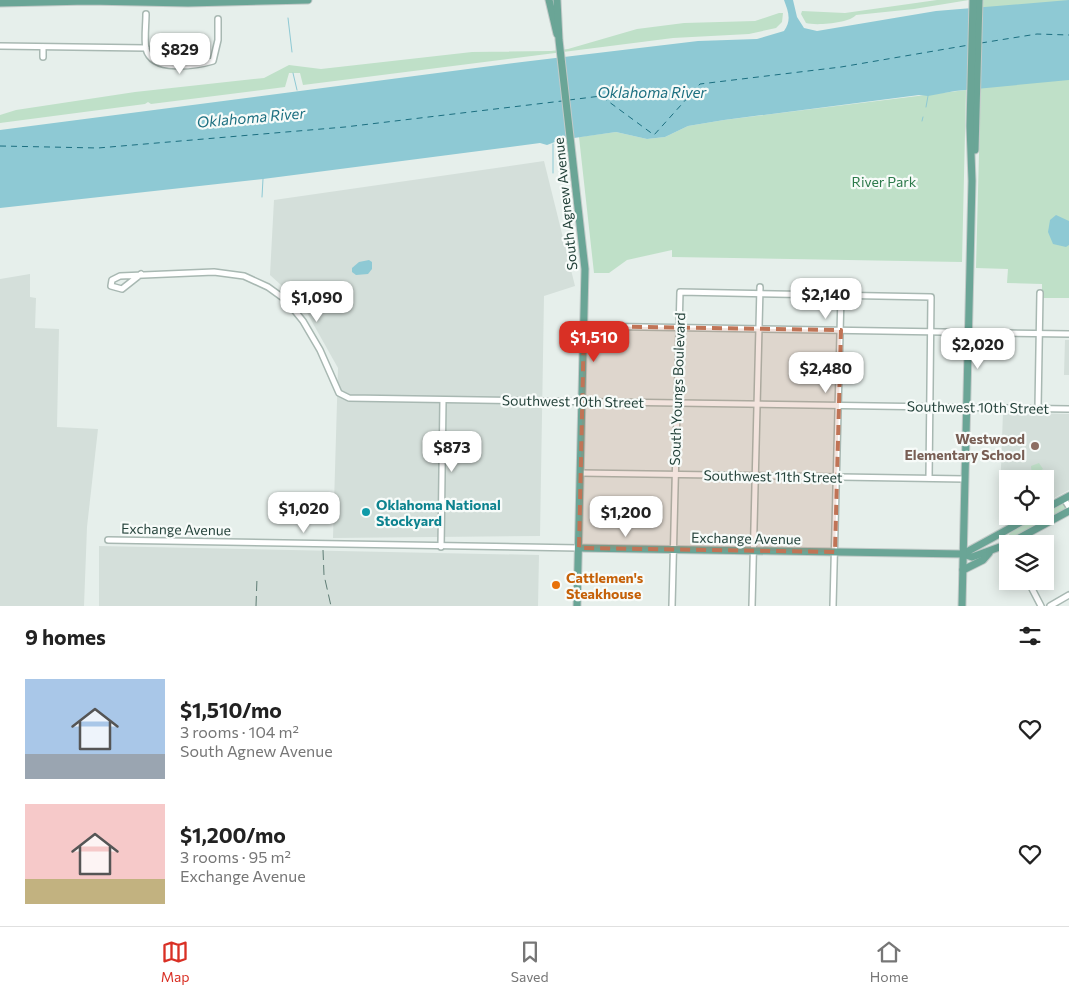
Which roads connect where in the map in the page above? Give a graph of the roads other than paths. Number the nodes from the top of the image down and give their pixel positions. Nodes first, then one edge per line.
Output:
1 (308, 0) edge
2 (549, 0) edge
3 (562, 0) edge
4 (973, 0) edge
5 (979, 0) edge
6 (0, 3) edge
7 (558, 4) edge
8 (146, 14) dead end
9 (218, 19) dead end
10 (556, 21) junction
11 (0, 46) edge
12 (43, 47) junction
13 (146, 48) junction
14 (43, 56) dead end
15 (973, 125) junction
16 (141, 274) junction
17 (760, 287) dead end
18 (1040, 293) dead end
19 (759, 294) junction
20 (841, 295) junction
21 (584, 326) junction
22 (678, 328) junction
23 (759, 328) junction
24 (840, 330) junction
25 (932, 332) junction
26 (968, 332) junction
27 (1040, 333) junction
28 (1069, 334) edge
29 (443, 400) junction
30 (582, 401) junction
31 (677, 403) junction
32 (757, 404) junction
33 (838, 405) junction
34 (931, 406) junction
35 (967, 407) junction
36 (1038, 408) junction
37 (1069, 408) edge
38 (580, 473) junction
39 (675, 474) junction
40 (755, 475) junction
41 (837, 477) junction
42 (929, 478) junction
43 (965, 479) junction
44 (1067, 497) edge
45 (1054, 504) edge
46 (1069, 507) edge
47 (1069, 511) edge
48 (1016, 525) edge
49 (1003, 532) junction
50 (1004, 535) edge
51 (1025, 535) edge
52 (108, 540) dead end
53 (441, 547) junction
54 (579, 548) junction
55 (999, 548) edge
56 (673, 550) junction
57 (753, 551) junction
58 (835, 552) junction
59 (989, 552) junction
60 (963, 554) junction
61 (963, 570) junction
62 (1033, 590) edge
63 (1069, 595) edge
64 (577, 606) edge
65 (672, 606) edge
66 (752, 606) edge
67 (834, 606) edge
68 (962, 606) edge
69 (1041, 606) edge
70 (1050, 606) edge

1 - 6 main road
2 - 10 main road, South Agnew Avenue
3 - 7 main road
4 - 15 main road
5 - 15 main road
7 - 10 main road, South Agnew Avenue
8 - 13 street
9 - 13 street
10 - 21 main road, South Agnew Avenue
11 - 12 street
12 - 13 street
12 - 14 street
15 - 26 main road
16 - 16 street, Southwest 10th Street
16 - 29 street, Southwest 10th Street
17 - 19 street
18 - 27 street
19 - 20 street
19 - 22 street, South Youngs Boulevard
19 - 23 street
20 - 24 street
20 - 25 street
21 - 22 street
21 - 30 main road, South Agnew Avenue
22 - 23 street
22 - 31 street, South Youngs Boulevard
23 - 24 street
23 - 32 street
24 - 25 street
24 - 33 street
25 - 26 street
25 - 34 street
26 - 27 street
26 - 35 main road
27 - 28 street
27 - 36 street
29 - 30 street, Southwest 10th Street
29 - 53 street
30 - 31 street, Southwest 10th Street
30 - 38 main road, South Agnew Avenue
31 - 32 street, Southwest 10th Street
31 - 39 street, South Youngs Boulevard
32 - 33 street, Southwest 10th Street
32 - 40 street
33 - 34 street, Southwest 10th Street
33 - 41 street
34 - 35 street, Southwest 10th Street
34 - 42 street
35 - 36 street, Southwest 10th Street
35 - 43 main road
36 - 37 street, Southwest 10th Street
38 - 39 street, Southwest 11th Street
38 - 54 main road, South Agnew Avenue
39 - 40 street, Southwest 11th Street
39 - 56 street, South Youngs Boulevard
40 - 41 street, Southwest 11th Street
40 - 57 street
41 - 42 street, Southwest 11th Street
41 - 58 street
42 - 43 street, Southwest 11th Street
43 - 60 main road
44 - 45 main road
44 - 46 street
47 - 51 main road, Exchange Avenue
48 - 49 main road, Exchange Avenue
49 - 50 street
49 - 60 main road, Exchange Avenue
52 - 53 street, Exchange Avenue
53 - 54 street, Exchange Avenue
54 - 56 main road, Exchange Avenue
54 - 64 main road, South Agnew Avenue
55 - 59 main road, Exchange Avenue
56 - 57 main road, Exchange Avenue
56 - 65 street, South Youngs Boulevard
57 - 58 main road, Exchange Avenue
57 - 66 street
58 - 60 main road, Exchange Avenue
58 - 67 street
59 - 60 main road, Exchange Avenue
59 - 61 main road
60 - 61 main road
61 - 68 main road
62 - 69 street
63 - 70 street

